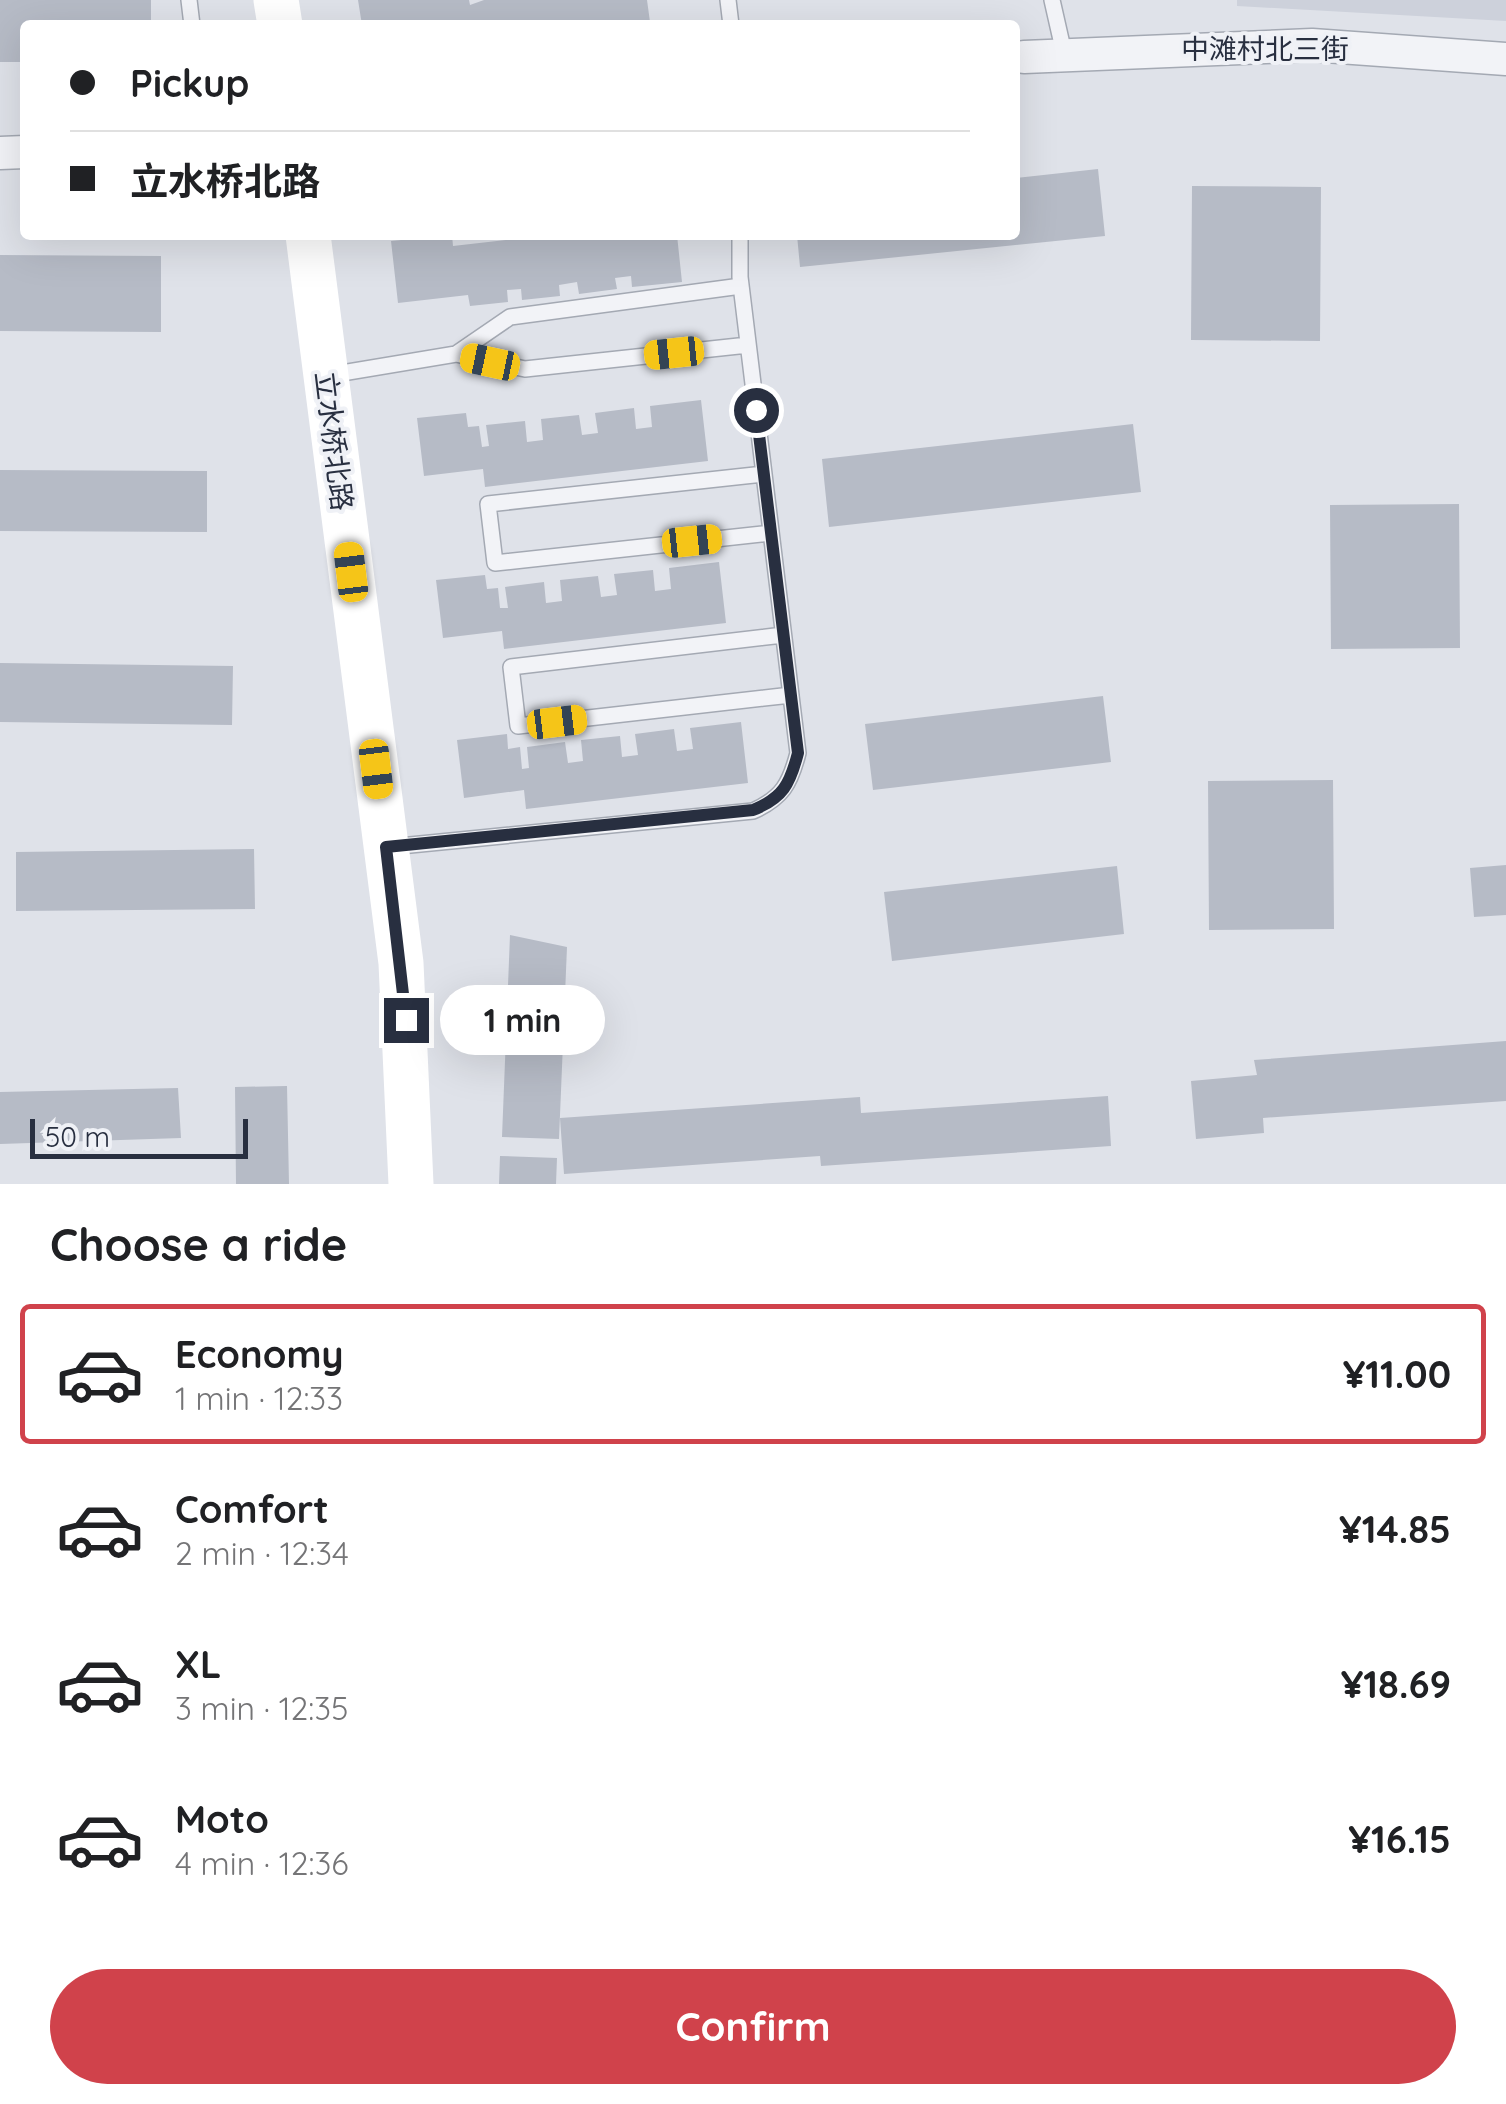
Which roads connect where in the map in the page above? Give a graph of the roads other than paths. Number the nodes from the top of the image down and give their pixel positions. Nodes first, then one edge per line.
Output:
1 (1052, 0) edge
2 (1064, 53) junction
3 (1024, 57) dead end
4 (1506, 60) edge
5 (309, 240) edge
6 (740, 240) edge
7 (741, 286) junction
8 (748, 346) junction
9 (456, 354) junction
10 (326, 376) junction
11 (764, 474) junction
12 (771, 532) junction
13 (783, 635) junction
14 (791, 694) junction
15 (386, 847) junction
16 (412, 1184) edge

1 - 2 lane
2 - 3 street, 中滩村北三街
2 - 4 street, 中滩村北三街
5 - 10 street, 立水桥北路
6 - 7 lane
7 - 8 lane
7 - 9 lane
8 - 9 lane
8 - 11 lane
9 - 10 lane
10 - 15 street, 立水桥北路
11 - 12 lane
11 - 12 lane
12 - 13 lane
13 - 14 lane
13 - 14 lane
14 - 15 lane
15 - 16 street, 立水桥北路

